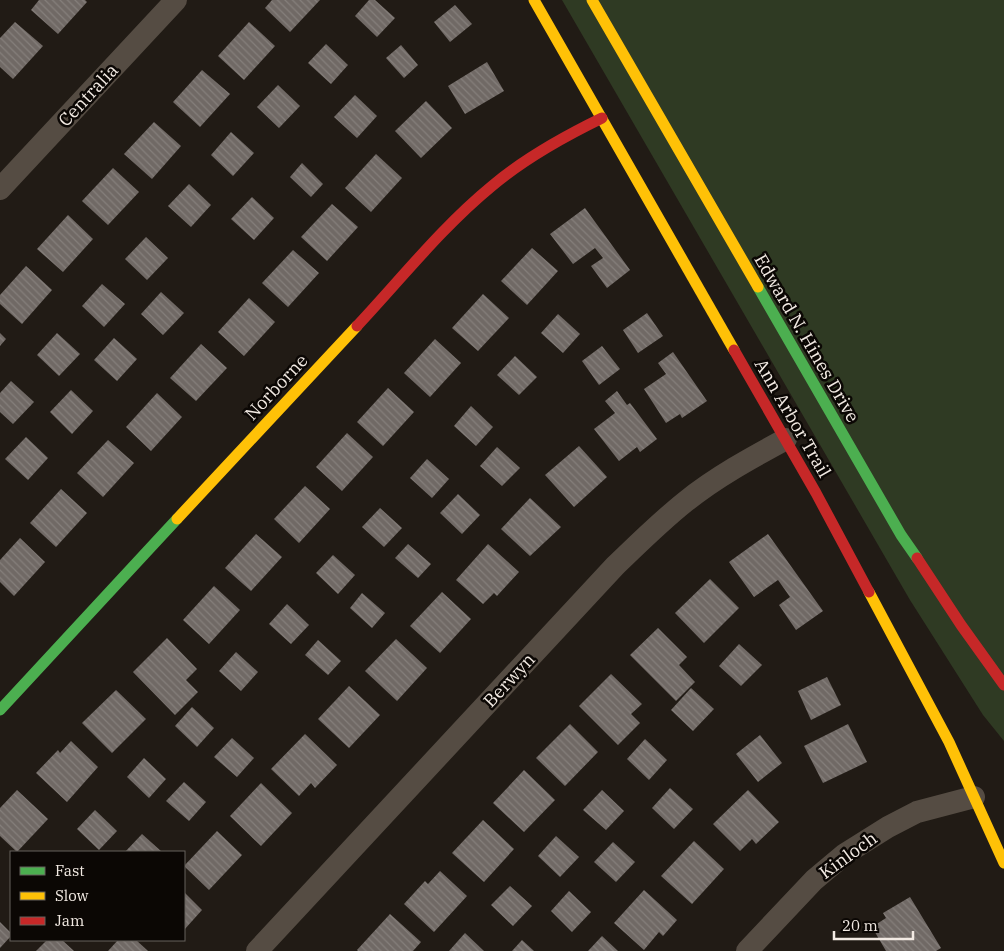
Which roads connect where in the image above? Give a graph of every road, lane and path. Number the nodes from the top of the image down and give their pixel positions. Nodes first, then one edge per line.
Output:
1 (176, 0) edge
2 (534, 0) edge
3 (592, 0) edge
4 (602, 118) junction
5 (0, 189) edge
6 (786, 439) junction
7 (1004, 685) edge
8 (0, 710) edge
9 (974, 797) junction
10 (1004, 863) edge
11 (257, 951) edge
12 (747, 951) edge

1 - 5 street, Centralia
2 - 4 street, Ann Arbor Trail
3 - 7 street, Edward N. Hines Drive
4 - 6 street, Ann Arbor Trail
4 - 8 street, Norborne
6 - 9 street, Ann Arbor Trail
6 - 11 street, Berwyn
9 - 10 street, Ann Arbor Trail
9 - 12 street, Kinloch

